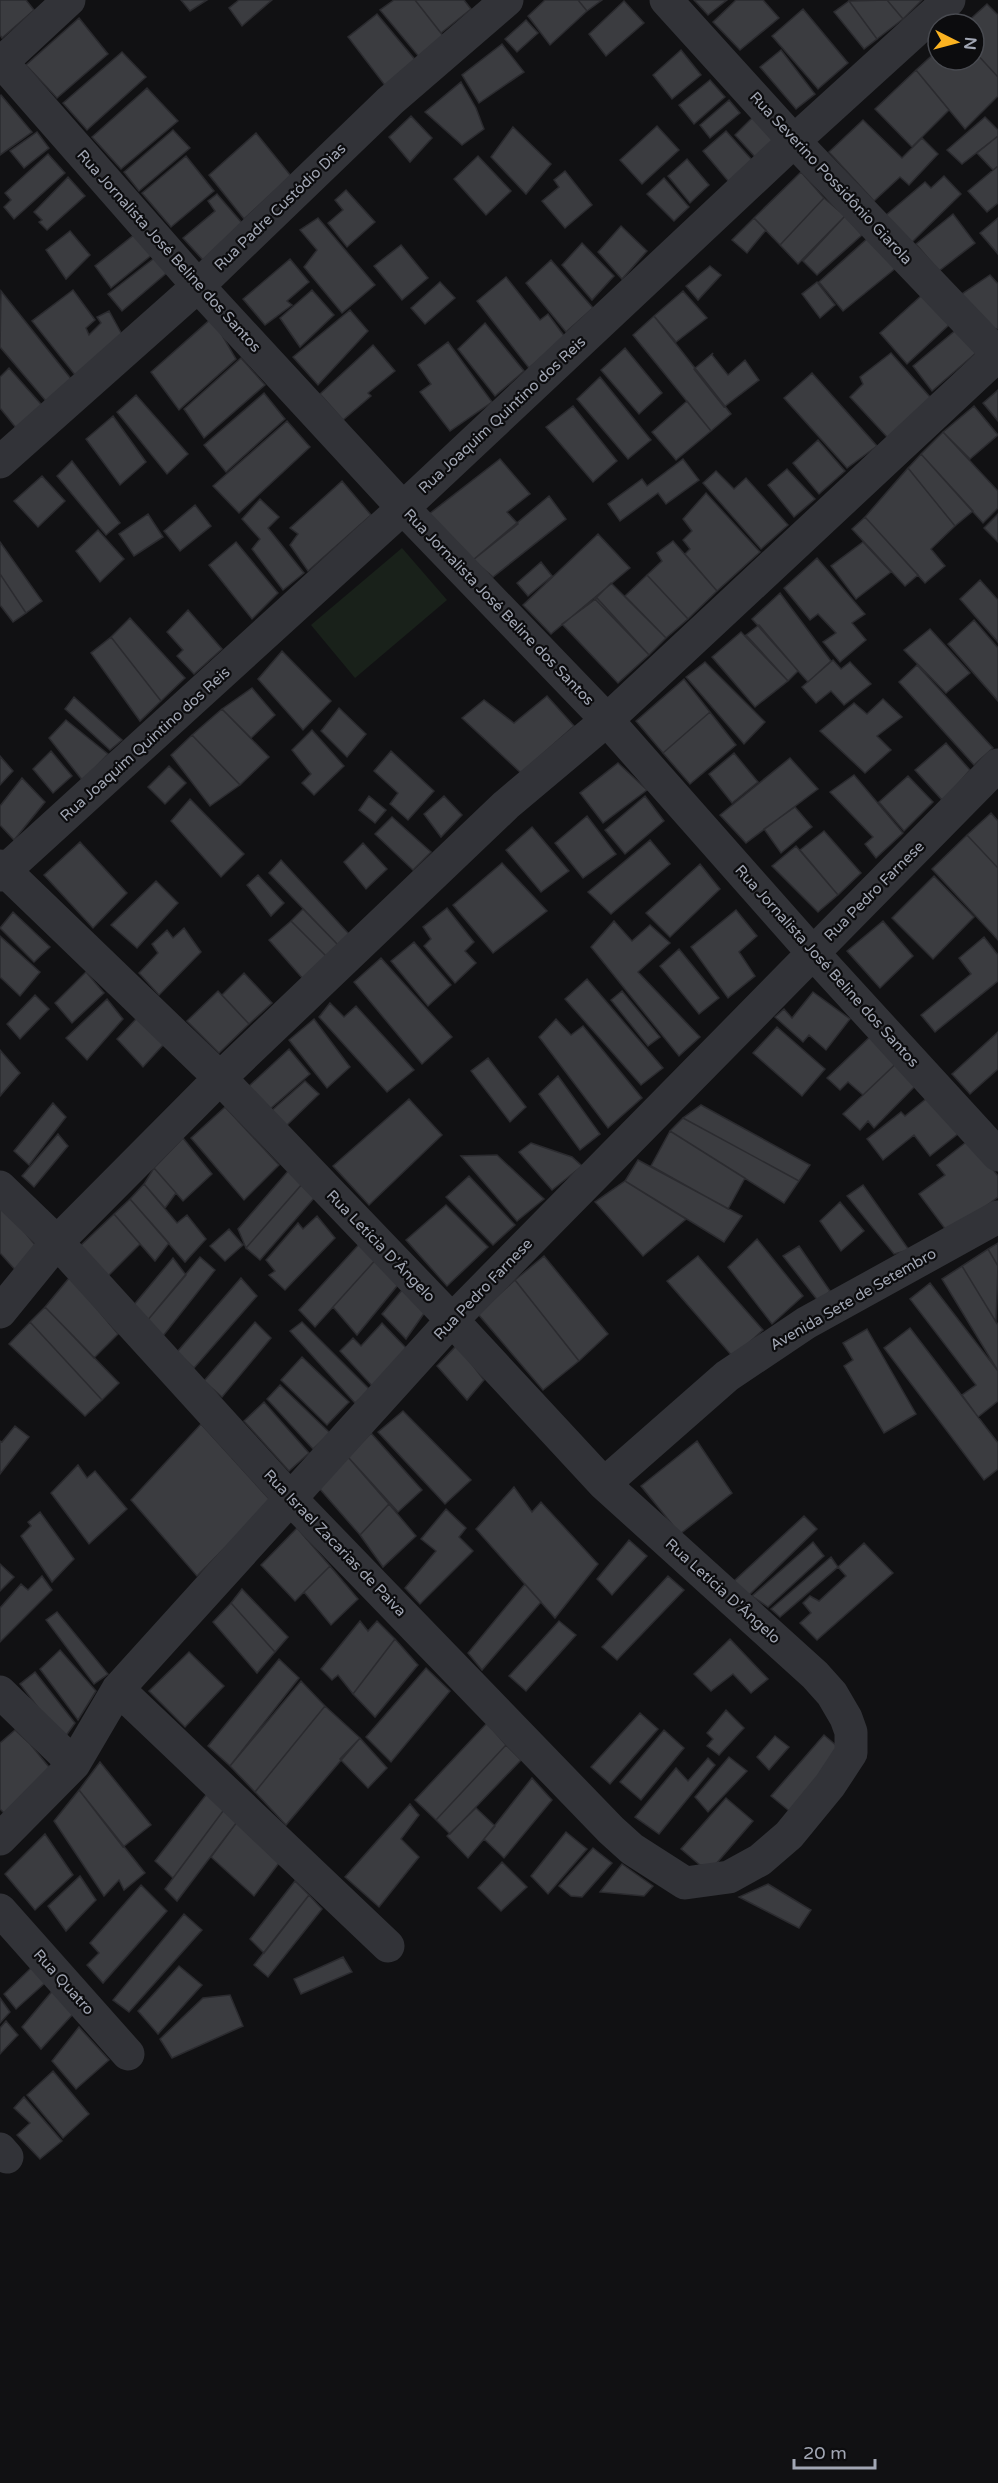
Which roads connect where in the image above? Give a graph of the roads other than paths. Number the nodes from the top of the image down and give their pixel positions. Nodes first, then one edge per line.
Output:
1 (69, 0) edge
2 (507, 0) edge
3 (666, 0) edge
4 (949, 0) edge
5 (1, 62) edge
6 (794, 141) junction
7 (198, 286) junction
8 (998, 355) edge
9 (0, 462) edge
10 (404, 508) junction
11 (607, 720) junction
12 (998, 765) edge
13 (2, 871) edge
14 (813, 953) junction
15 (220, 1078) junction
16 (998, 1155) edge
17 (0, 1187) edge
18 (998, 1217) edge
19 (57, 1242) junction
20 (0, 1312) edge
21 (452, 1320) junction
22 (604, 1484) junction
23 (291, 1499) junction
24 (118, 1689) junction
25 (0, 1692) edge
26 (74, 1764) junction
27 (0, 1839) edge
28 (685, 1883) joint
29 (0, 1910) edge
30 (388, 1946) dead end
31 (128, 2054) dead end

1 - 5 street
2 - 7 street, Rua Padre Custódio Dias
3 - 6 street, Rua Severino Possidônio Giarola
4 - 6 street, Rua Joaquim Quintino dos Reis
5 - 7 street, Rua Jornalista José Beline dos Santos
6 - 8 street, Rua Severino Possidônio Giarola
6 - 10 street, Rua Joaquim Quintino dos Reis
7 - 9 street, Rua Padre Custódio Dias
7 - 10 street, Rua Jornalista José Beline dos Santos
8 - 11 street
10 - 11 street, Rua Jornalista José Beline dos Santos
10 - 13 street, Rua Joaquim Quintino dos Reis
11 - 14 street, Rua Jornalista José Beline dos Santos
11 - 15 street
12 - 14 street, Rua Pedro Farnese
13 - 15 street, Rua Letícia D'Ângelo
14 - 16 street, Rua Jornalista José Beline dos Santos
14 - 21 street, Rua Pedro Farnese
15 - 19 street
15 - 21 street, Rua Letícia D'Ângelo
17 - 19 street, Rua Israel Zacarias de Paiva
18 - 22 street, Avenida Sete de Setembro
19 - 20 street
19 - 23 street, Rua Israel Zacarias de Paiva
21 - 22 street, Rua Letícia D'Ângelo
21 - 23 street, Rua Pedro Farnese
22 - 28 street, Rua Letícia D'Ângelo
23 - 24 street, Rua Pedro Farnese
23 - 28 street, Rua Israel Zacarias de Paiva
24 - 26 street, Rua Pedro Farnese
24 - 30 street
25 - 26 street
26 - 27 street, Rua Pedro Farnese
29 - 31 street, Rua Quatro

